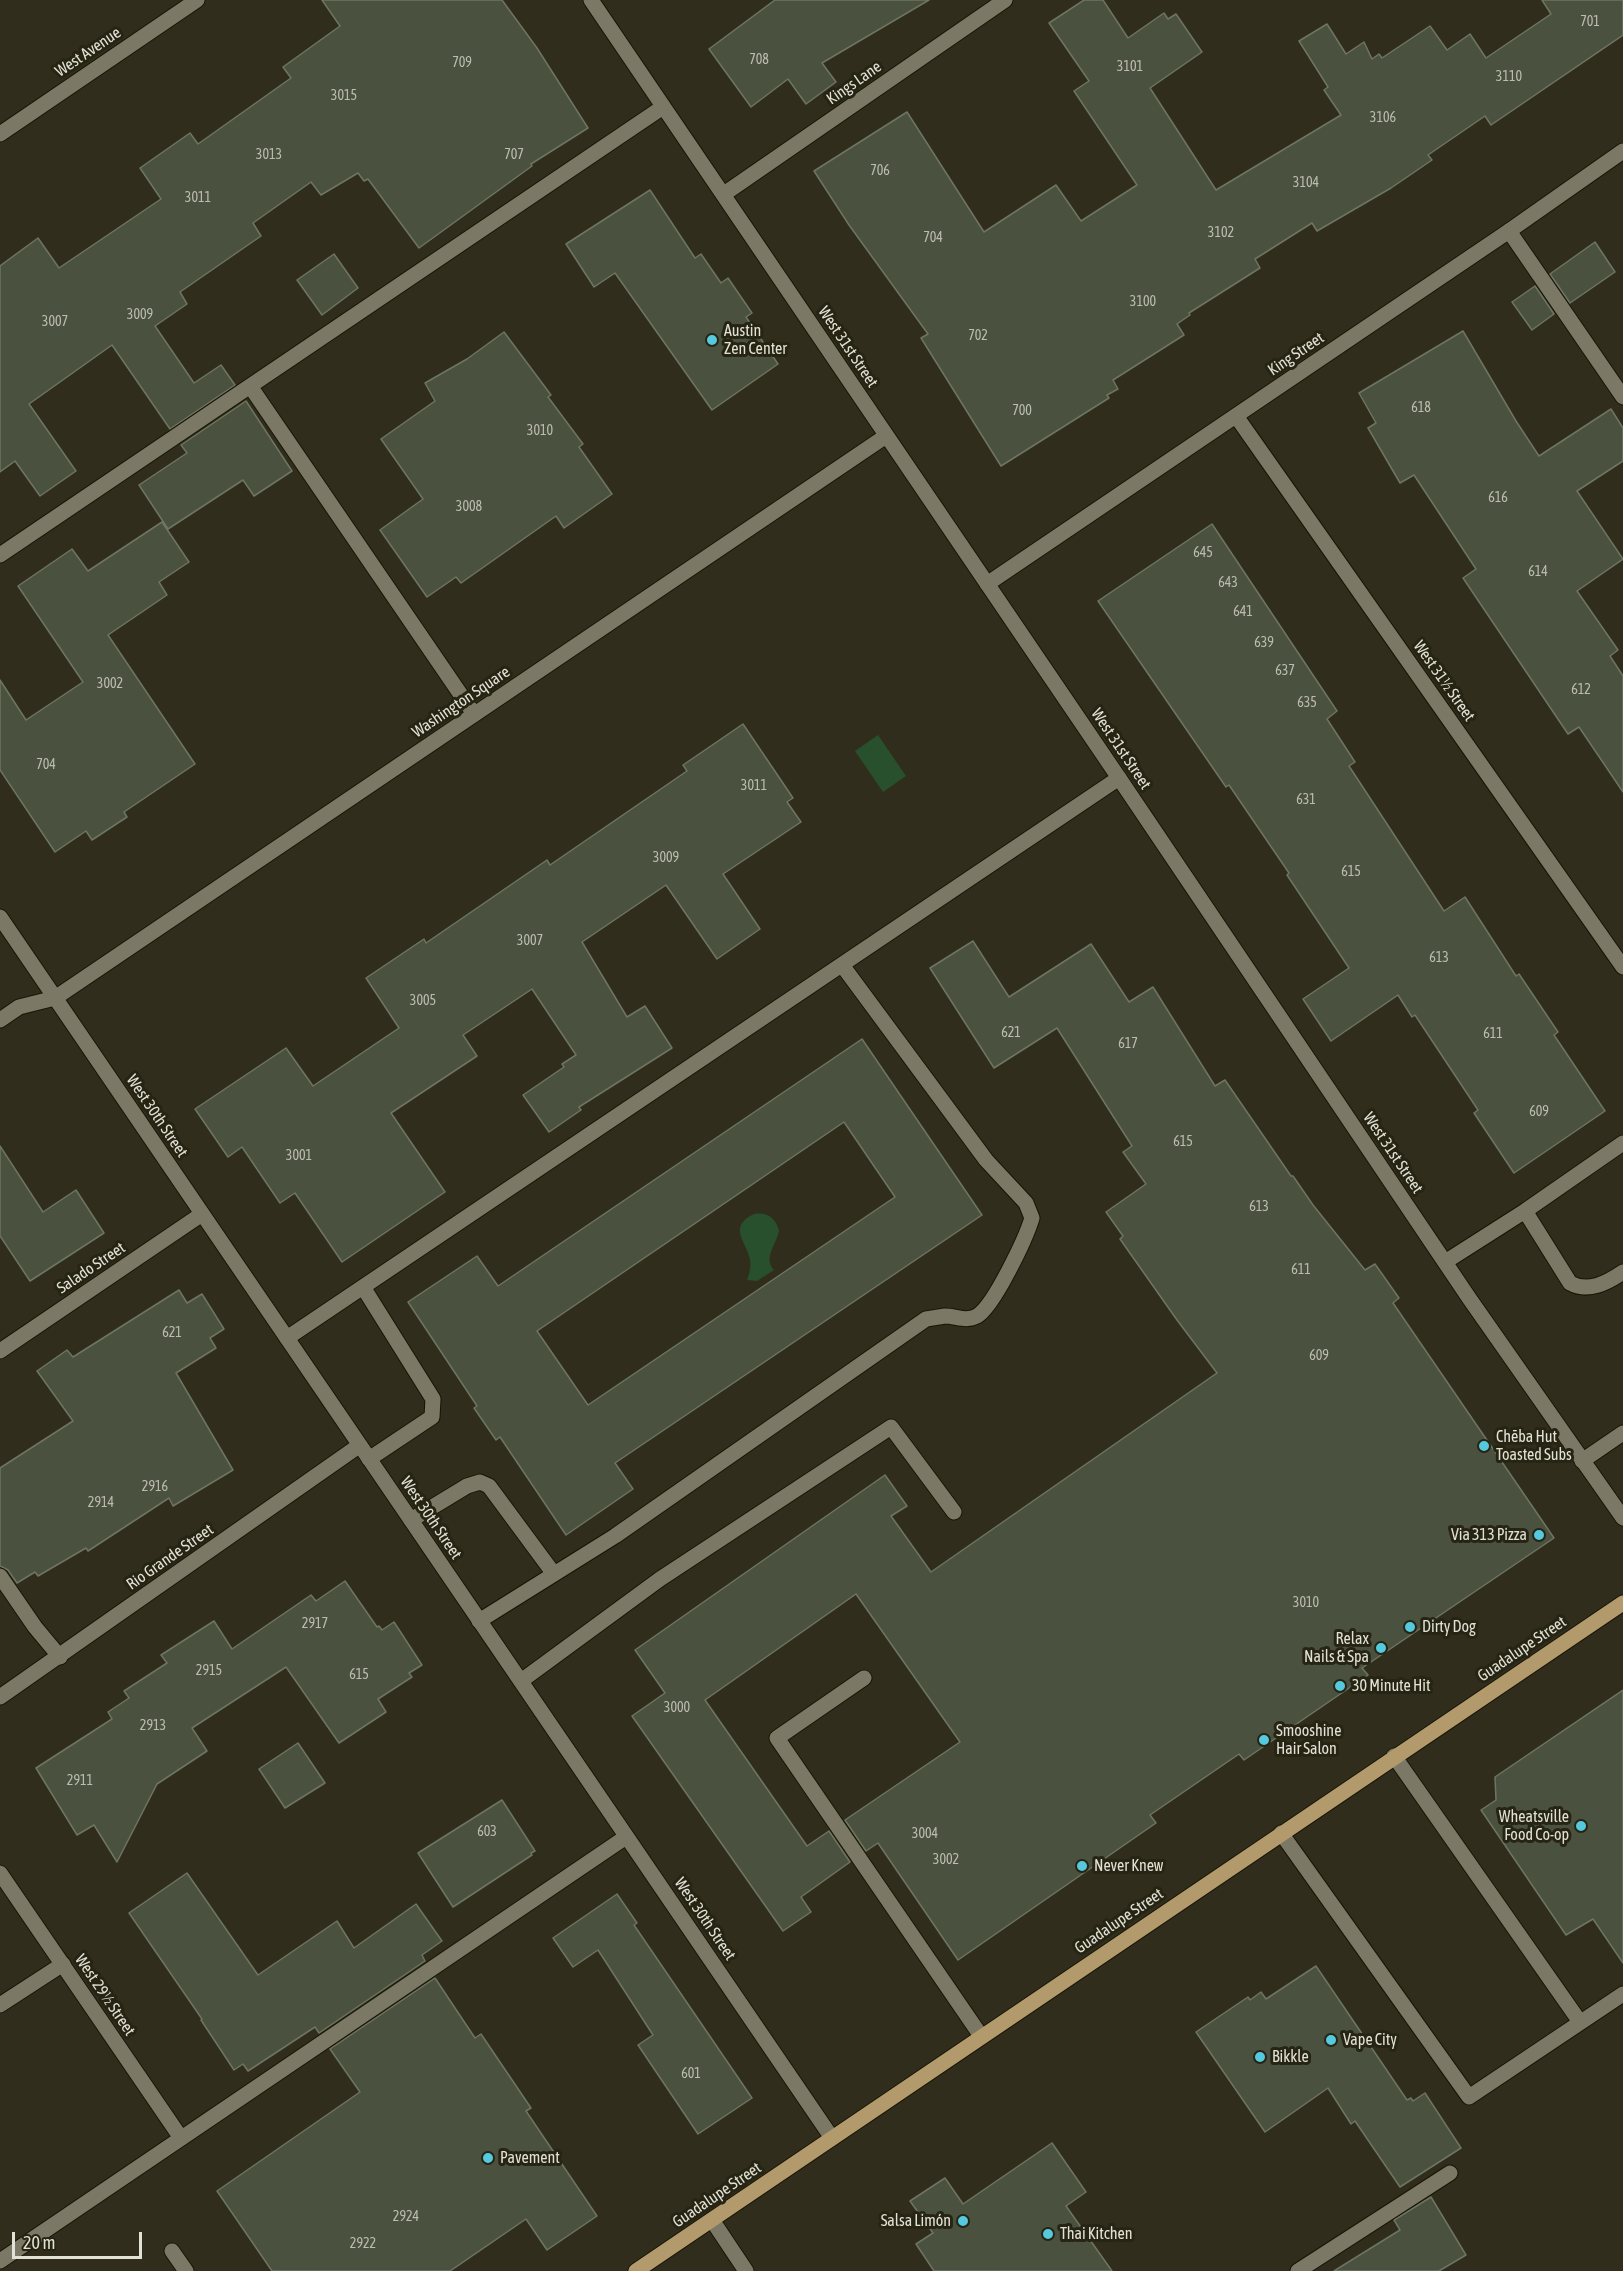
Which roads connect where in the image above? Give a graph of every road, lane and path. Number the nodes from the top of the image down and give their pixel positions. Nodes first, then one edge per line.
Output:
1 (197, 0) edge
2 (591, 0) edge
3 (1005, 0) edge
4 (663, 107) junction
5 (0, 134) edge
6 (1623, 152) edge
7 (723, 194) junction
8 (1509, 231) junction
9 (250, 386) junction
10 (1623, 397) edge
11 (1236, 416) junction
12 (886, 436) junction
13 (0, 555) edge
14 (987, 584) junction
15 (474, 714) junction
16 (1119, 778) junction
17 (0, 917) edge
18 (842, 964) junction
19 (1623, 967) edge
20 (55, 998) junction
21 (0, 1020) edge
22 (1623, 1143) edge
23 (1525, 1211) junction
24 (202, 1214) junction
25 (1445, 1262) junction
26 (1623, 1272) edge
27 (363, 1287) junction
28 (287, 1338) junction
29 (0, 1351) edge
30 (1623, 1433) edge
31 (360, 1445) junction
32 (369, 1459) junction
33 (1582, 1461) junction
34 (954, 1512) dead end
35 (1623, 1518) edge
36 (411, 1520) junction
37 (554, 1574) junction
38 (0, 1576) edge
39 (1623, 1603) edge
40 (479, 1621) junction
41 (60, 1657) junction
42 (864, 1678) dead end
43 (521, 1681) junction
44 (0, 1697) edge
45 (1394, 1756) junction
46 (1281, 1833) junction
47 (626, 1836) junction
48 (0, 1873) edge
49 (63, 1964) junction
50 (1623, 1994) edge
51 (0, 2005) edge
52 (1580, 2022) junction
53 (981, 2036) junction
54 (181, 2138) junction
55 (832, 2138) junction
56 (1450, 2173) dead end
57 (712, 2220) junction
58 (172, 2251) dead end
59 (0, 2261) edge
60 (186, 2271) edge
61 (636, 2271) edge
62 (746, 2271) edge
63 (1298, 2271) edge

1 - 5 street, West Avenue
2 - 4 street, West 31st Street
3 - 7 street, Kings Lane
4 - 7 street, West 31st Street
4 - 9 street
6 - 8 street, King Street
7 - 12 street, West 31st Street
8 - 10 street
8 - 11 street, King Street
9 - 13 street
9 - 15 street
11 - 14 street, King Street
11 - 19 street, West 31½ Street
12 - 14 street, West 31st Street
12 - 15 street, Washington Square
14 - 16 street, West 31st Street
15 - 20 street, Washington Square
16 - 18 street
16 - 25 street, West 31st Street
17 - 20 street, West 30th Street
18 - 27 street
18 - 37 street
20 - 21 street
20 - 24 street, West 30th Street
22 - 23 street
23 - 25 street
23 - 26 street
24 - 28 street, West 30th Street
24 - 29 street, Salado Street
25 - 33 street, West 31st Street
27 - 28 street
27 - 32 street
28 - 31 street, West 30th Street
30 - 33 street
31 - 32 street, West 30th Street
31 - 41 street, Rio Grande Street
32 - 36 street, West 30th Street
33 - 35 street, West 31st Street
34 - 43 street
36 - 37 street
36 - 40 street, West 30th Street
37 - 40 street
38 - 41 street
39 - 45 main road, Guadalupe Street
40 - 43 street, West 30th Street
41 - 44 street, Rio Grande Street
42 - 53 street
43 - 47 street, West 30th Street
45 - 46 main road, Guadalupe Street
45 - 52 street
46 - 52 street
46 - 53 main road, Guadalupe Street
47 - 54 street
47 - 55 street, West 30th Street
48 - 49 street, West 29½ Street
49 - 51 street
49 - 54 street, West 29½ Street
50 - 52 street
53 - 55 main road, Guadalupe Street
54 - 59 street
55 - 57 main road, Guadalupe Street
56 - 63 street
57 - 61 main road, Guadalupe Street
57 - 62 street
58 - 60 street

